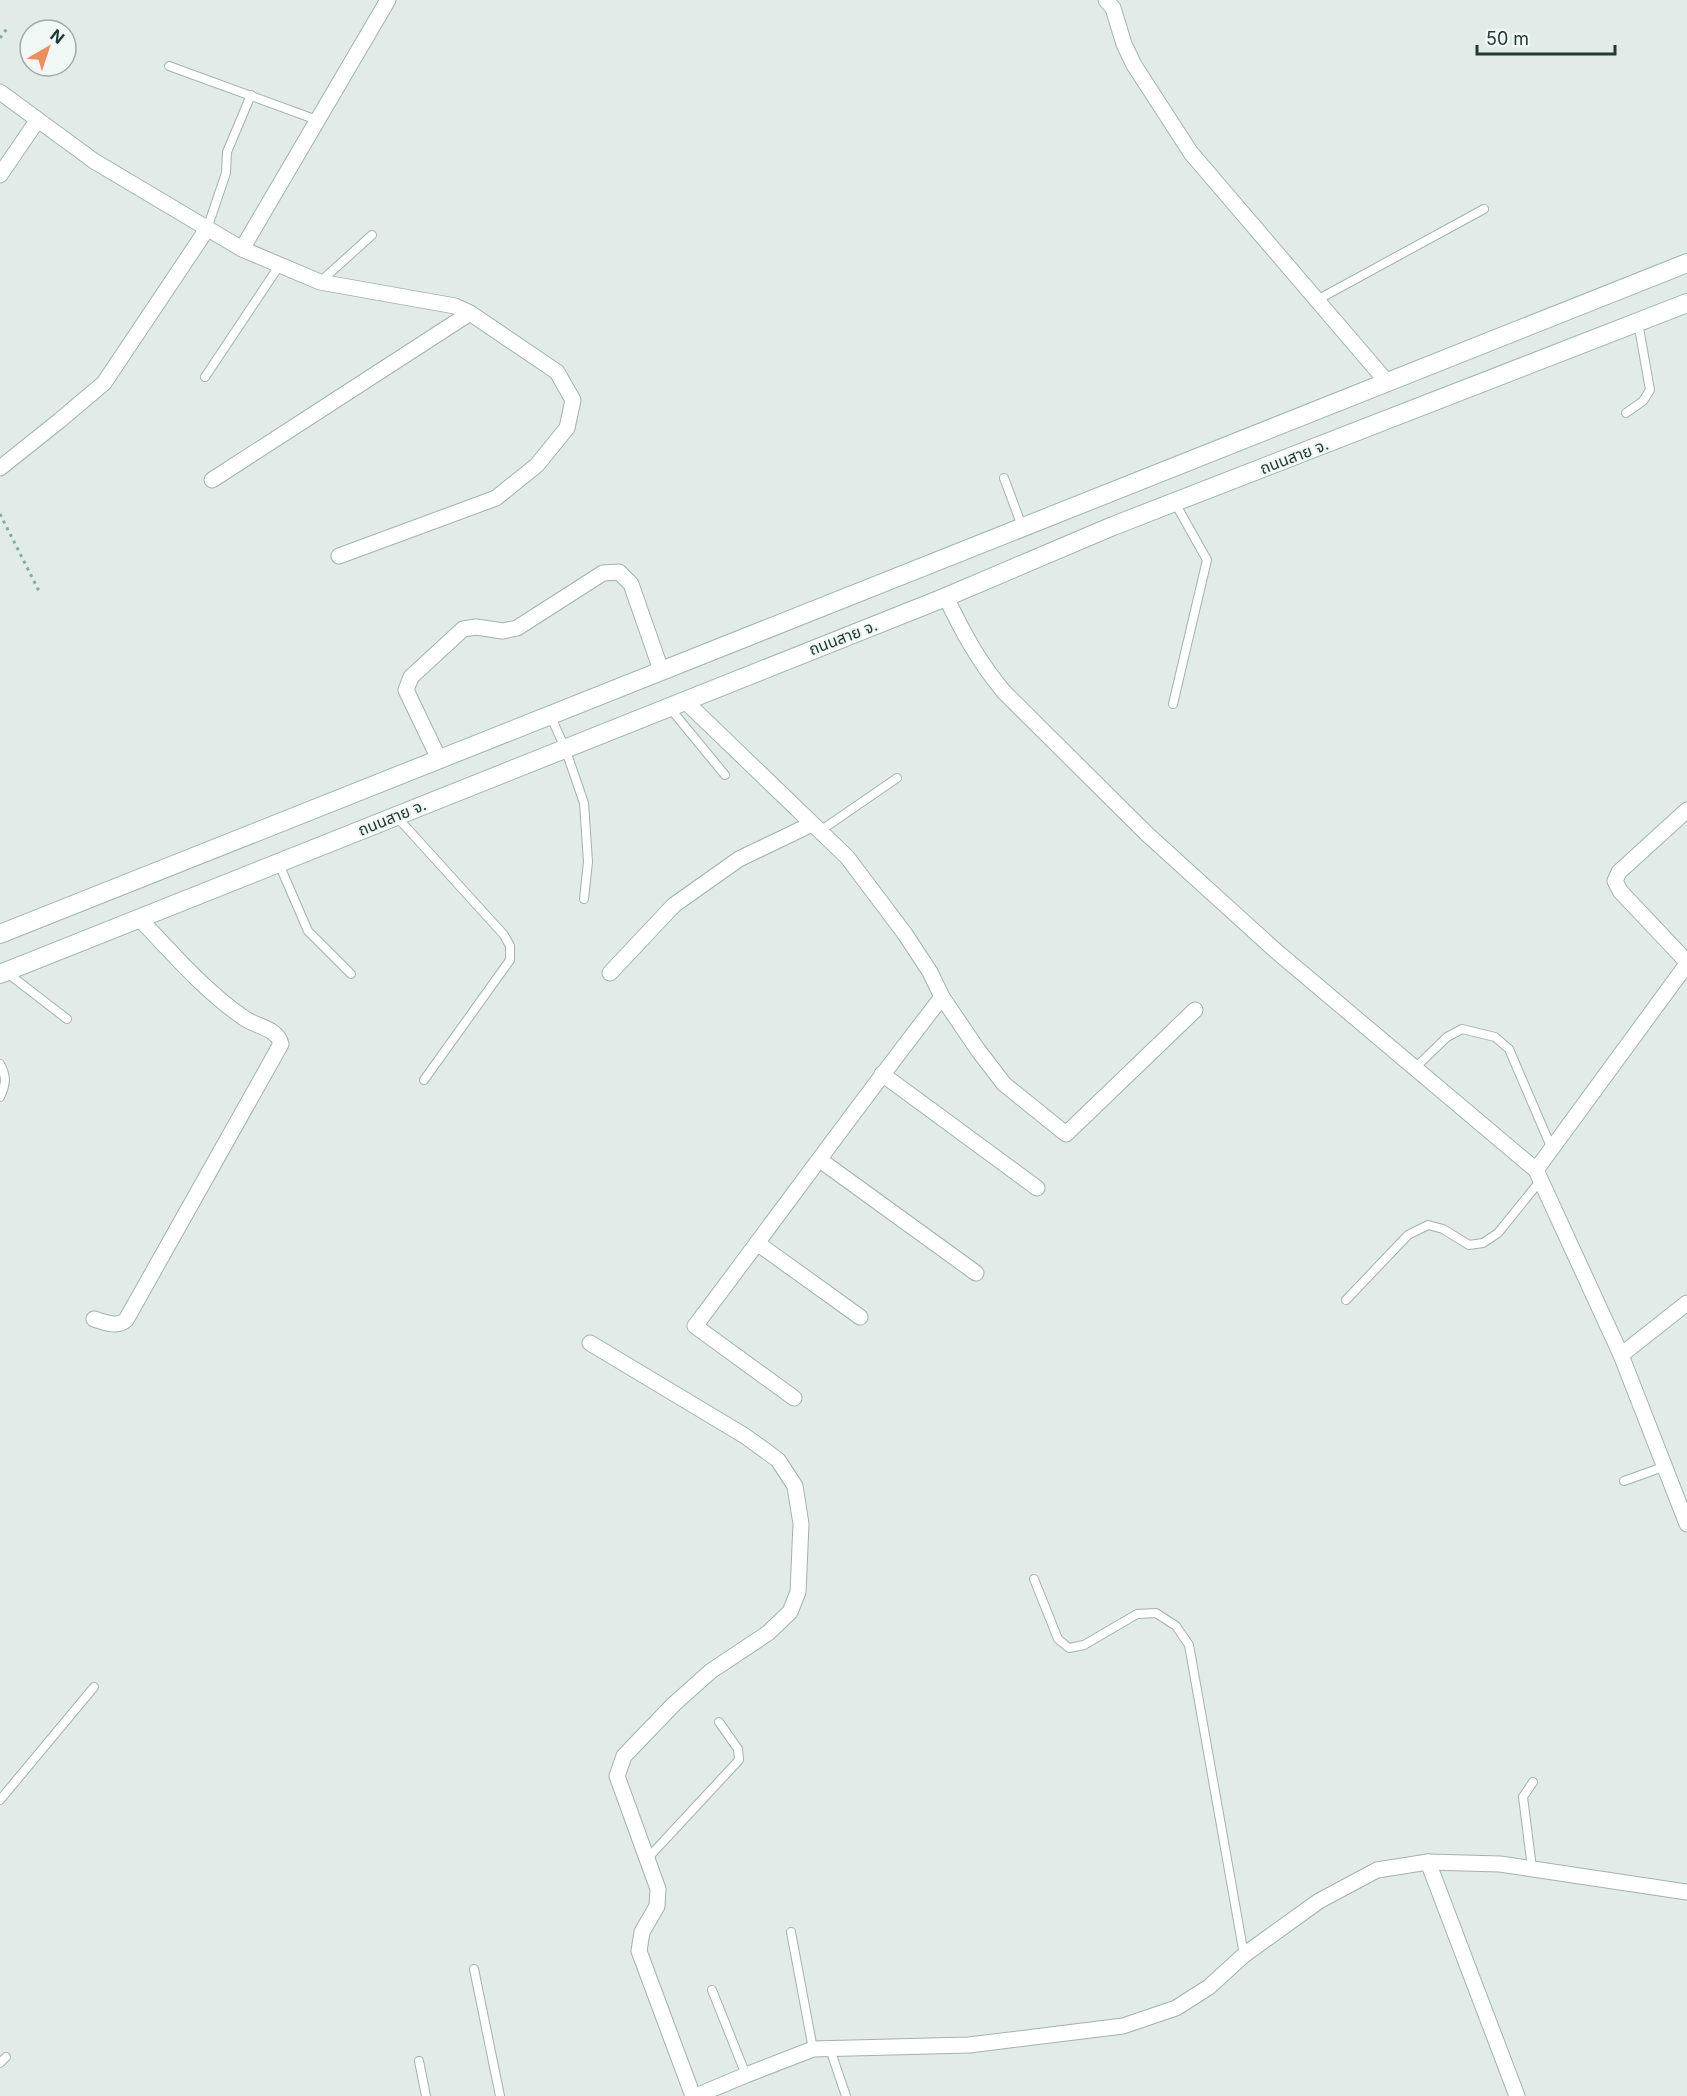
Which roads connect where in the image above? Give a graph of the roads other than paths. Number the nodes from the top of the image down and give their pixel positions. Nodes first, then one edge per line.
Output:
1 (1106, 0) edge
2 (384, 2) edge
3 (169, 66) dead end
4 (0, 92) edge
5 (251, 95) junction
6 (317, 120) junction
7 (37, 121) junction
8 (0, 175) edge
9 (1484, 210) dead end
10 (207, 228) junction
11 (372, 235) dead end
12 (242, 249) junction
13 (1687, 263) edge
14 (279, 266) junction
15 (320, 282) junction
16 (1317, 300) junction
17 (1687, 303) edge
18 (470, 313) junction
19 (1638, 322) junction
20 (205, 377) dead end
21 (1387, 382) junction
22 (1626, 413) dead end
23 (0, 468) edge
24 (1004, 478) dead end
25 (212, 480) dead end
26 (1175, 503) junction
27 (1022, 526) junction
28 (339, 556) dead end
29 (946, 597) junction
30 (661, 670) junction
31 (676, 703) junction
32 (1173, 704) dead end
33 (549, 715) junction
34 (565, 748) junction
35 (439, 759) junction
36 (725, 775) dead end
37 (897, 777) dead end
38 (1687, 810) edge
39 (395, 816) junction
40 (816, 828) junction
41 (278, 863) junction
42 (584, 898) dead end
43 (139, 918) junction
44 (0, 934) edge
45 (1687, 963) edge
46 (3, 973) edge
47 (610, 973) dead end
48 (351, 974) dead end
49 (942, 997) junction
50 (1195, 1010) dead end
51 (67, 1019) dead end
52 (0, 1064) edge
53 (1415, 1068) junction
54 (882, 1074) junction
55 (424, 1080) dead end
56 (0, 1097) edge
57 (1552, 1149) junction
58 (820, 1160) junction
59 (1538, 1176) junction
60 (1037, 1188) dead end
61 (758, 1243) junction
62 (976, 1273) dead end
63 (1346, 1300) dead end
64 (1687, 1303) edge
65 (860, 1317) dead end
66 (94, 1319) dead end
67 (590, 1343) dead end
68 (1621, 1355) junction
69 (794, 1398) dead end
70 (1663, 1467) junction
71 (1624, 1481) dead end
72 (1686, 1519) edge
73 (1034, 1578) dead end
74 (94, 1687) dead end
75 (719, 1722) dead end
76 (1533, 1782) dead end
77 (0, 1800) edge
78 (646, 1859) junction
79 (1428, 1862) junction
80 (1532, 1869) junction
81 (1687, 1892) edge
82 (791, 1932) dead end
83 (1244, 1955) junction
84 (474, 1969) dead end
85 (712, 1990) dead end
86 (813, 2049) junction
87 (830, 2049) junction
88 (419, 2061) dead end
89 (746, 2074) junction
90 (426, 2096) edge
91 (500, 2096) edge
92 (695, 2096) edge
93 (846, 2096) edge
94 (1517, 2096) edge

1 - 16 street
2 - 6 street
3 - 5 lane
4 - 7 street
5 - 6 lane
5 - 10 lane
6 - 12 street
7 - 8 street
7 - 10 street
9 - 16 lane
10 - 12 street
10 - 23 street
11 - 15 lane
12 - 14 street
13 - 21 main road
14 - 15 street
14 - 20 lane
15 - 18 street
16 - 21 street
17 - 19 main road, ถนนสาย จ.
18 - 25 street
18 - 28 street
19 - 22 lane
19 - 26 main road, ถนนสาย จ.
21 - 27 main road
24 - 27 lane
26 - 29 main road, ถนนสาย จ.
26 - 32 lane
27 - 30 main road
29 - 31 main road, ถนนสาย จ.
29 - 53 street
30 - 33 main road
30 - 35 street
31 - 34 main road, ถนนสาย จ.
31 - 36 lane
31 - 40 street
33 - 34 lane
33 - 35 main road
34 - 39 main road, ถนนสาย จ.
34 - 42 lane
35 - 44 main road
37 - 40 lane
38 - 45 street
39 - 41 main road, ถนนสาย จ.
39 - 55 lane
40 - 47 street
40 - 49 street
41 - 43 main road, ถนนสาย จ.
41 - 48 lane
43 - 46 main road, ถนนสาย จ.
43 - 66 street
45 - 57 street
46 - 51 lane
49 - 50 street
49 - 54 street
52 - 56 lane
53 - 57 lane
53 - 59 street
54 - 58 street
54 - 60 street
57 - 59 street
58 - 61 street
58 - 62 street
59 - 63 lane
59 - 68 street
61 - 65 street
61 - 69 street
64 - 68 street
67 - 78 street
68 - 70 street
70 - 71 lane
70 - 72 street
73 - 83 lane
74 - 77 lane
75 - 78 lane
76 - 80 lane
78 - 92 street
79 - 80 street
79 - 83 street
79 - 94 street
80 - 81 street
82 - 86 lane
83 - 87 street
84 - 91 lane
85 - 89 lane
86 - 87 street
86 - 89 street
87 - 93 lane
88 - 90 lane
89 - 92 street

